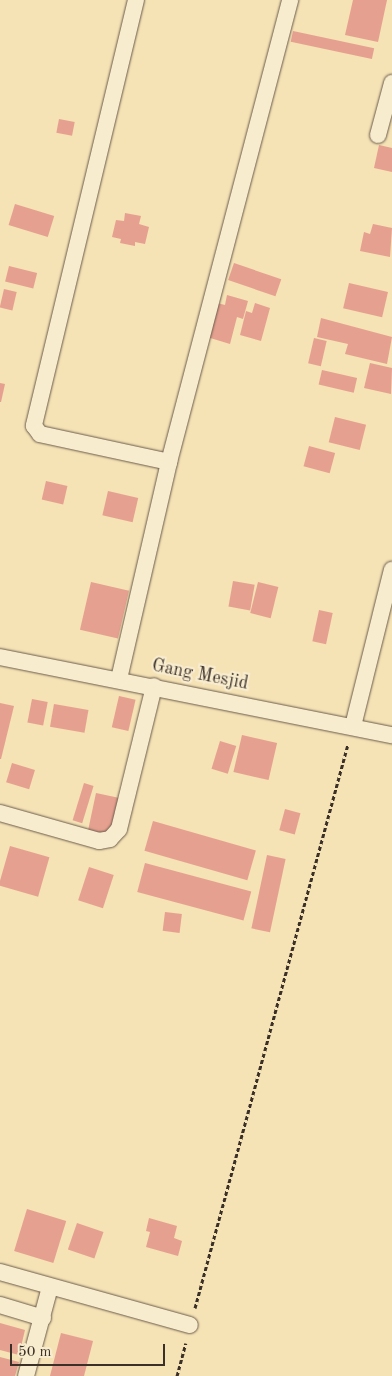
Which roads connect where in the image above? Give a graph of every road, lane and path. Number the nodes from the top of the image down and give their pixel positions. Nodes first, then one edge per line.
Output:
1 (136, 0) edge
2 (290, 0) edge
3 (392, 84) edge
4 (378, 135) dead end
5 (169, 462) junction
6 (392, 570) edge
7 (0, 657) edge
8 (120, 679) junction
9 (154, 686) junction
10 (353, 726) junction
11 (392, 735) edge
12 (0, 813) edge
13 (0, 1272) edge
14 (50, 1287) junction
15 (0, 1305) edge
16 (43, 1318) junction
17 (190, 1325) junction
18 (26, 1376) edge
19 (177, 1376) edge

1 - 5 street
2 - 5 street
3 - 4 street
5 - 8 street
6 - 10 street
7 - 8 street, Gang Mesjid
8 - 9 street, Gang Mesjid
9 - 10 street, Gang Mesjid
9 - 12 street
10 - 11 street, Gang Mesjid
10 - 17 path
13 - 14 street
14 - 16 street
14 - 17 street
15 - 16 street
16 - 18 street
17 - 19 path

